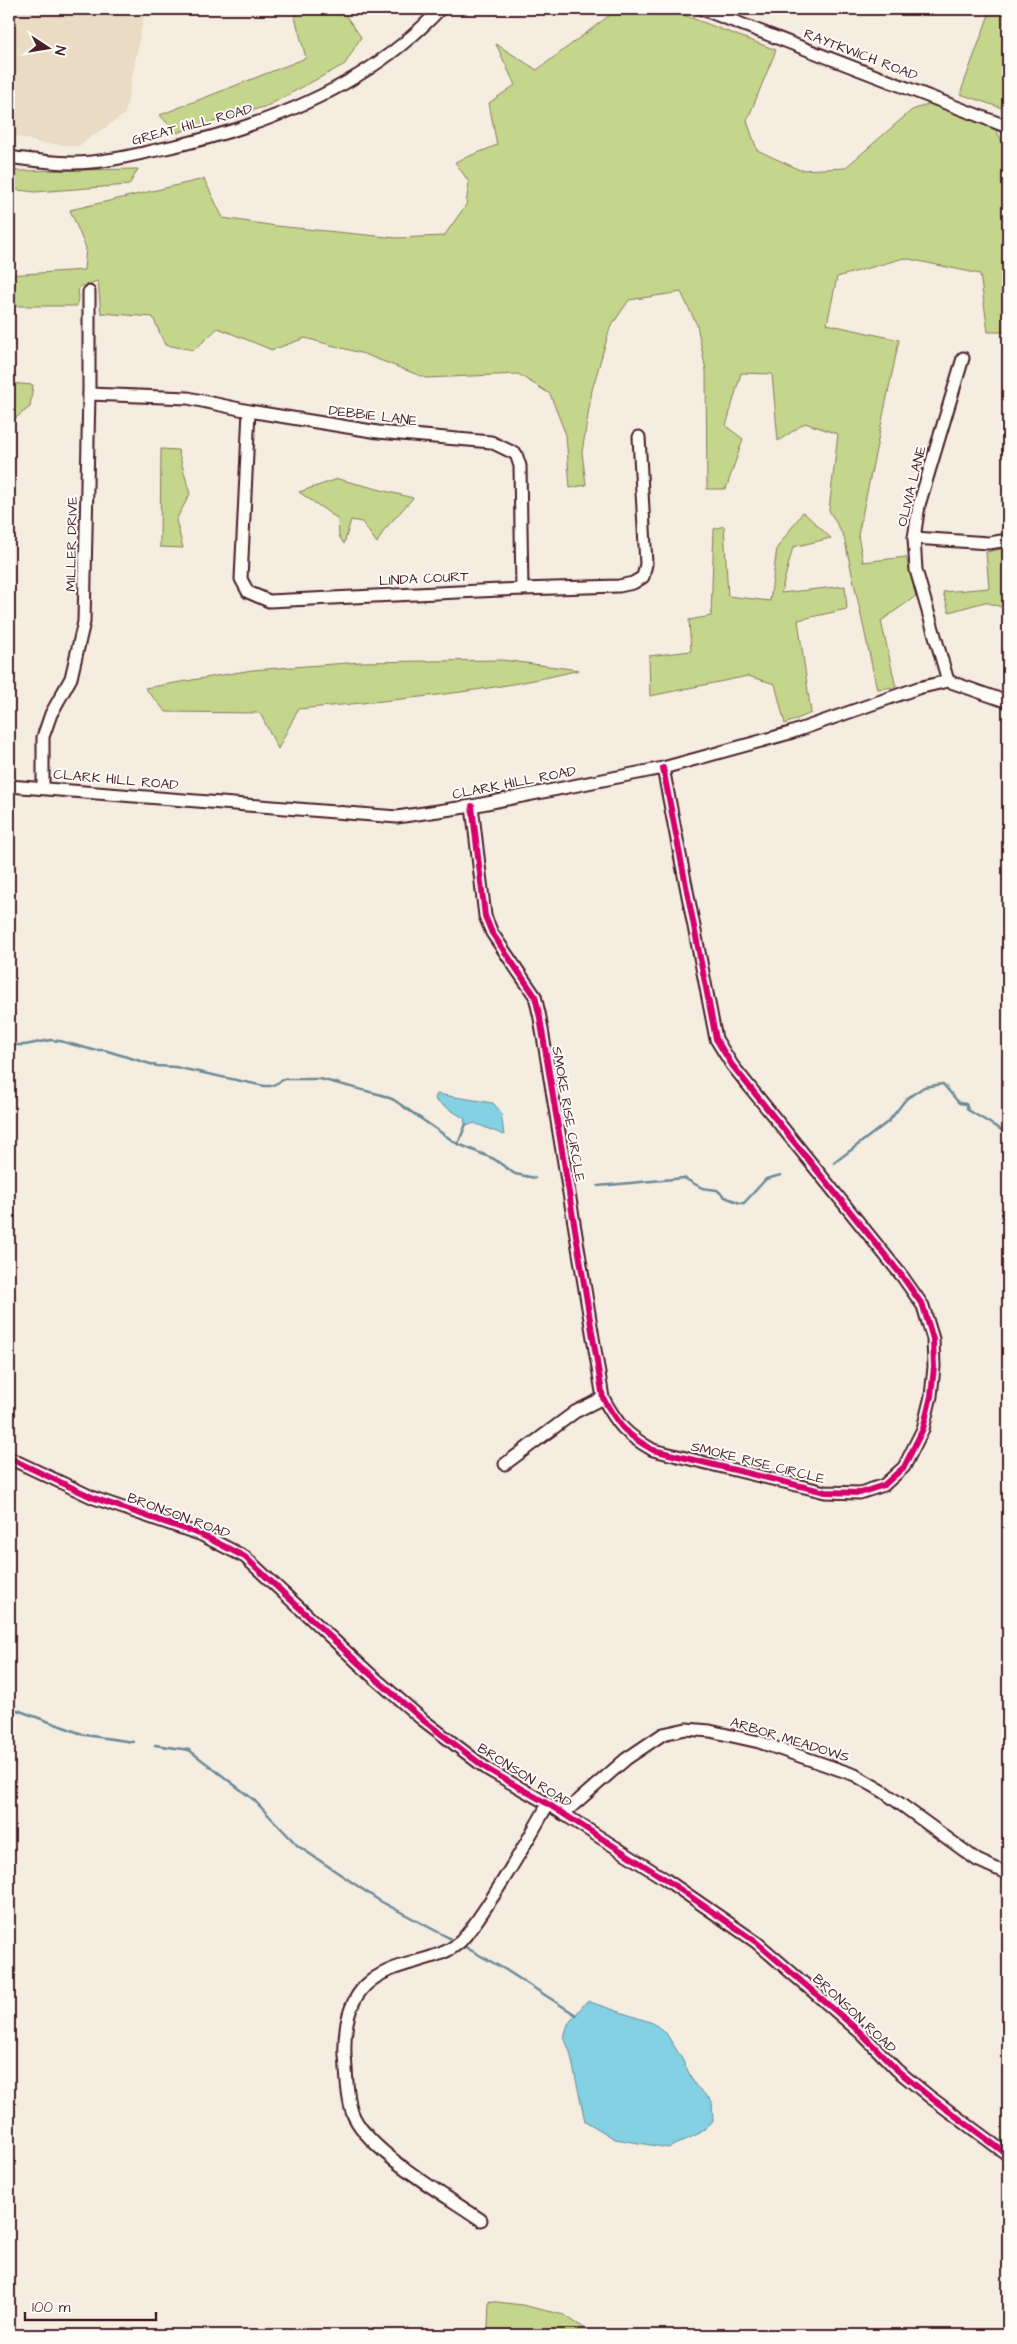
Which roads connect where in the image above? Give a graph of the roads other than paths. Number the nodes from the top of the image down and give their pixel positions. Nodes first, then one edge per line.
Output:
1 (440, 9) edge
2 (702, 9) edge
3 (1008, 127) edge
4 (9, 156) edge
5 (89, 292) dead end
6 (963, 358) dead end
7 (89, 394) junction
8 (249, 412) junction
9 (639, 437) dead end
10 (914, 538) junction
11 (1008, 540) edge
12 (522, 588) junction
13 (948, 682) junction
14 (1008, 702) edge
15 (663, 768) junction
16 (9, 786) edge
17 (43, 788) junction
18 (472, 806) junction
19 (603, 1398) junction
20 (9, 1458) edge
21 (505, 1464) dead end
22 (548, 1804) junction
23 (563, 1814) junction
24 (1008, 1874) edge
25 (1008, 2155) edge
26 (481, 2220) dead end

1 - 4 street, GREAT HILL ROAD
2 - 3 street, RAYTKWICH ROAD
5 - 7 street, MILLER DRIVE
6 - 10 street, OLIVIA LANE
7 - 8 street, DEBBIE LANE
7 - 17 street, MILLER DRIVE
8 - 12 street, DEBBIE LANE
8 - 12 street, LINDA COURT
9 - 12 street, LINDA COURT
10 - 11 street
10 - 13 street, OLIVIA LANE
13 - 14 street, CLARK HILL ROAD
13 - 15 street, CLARK HILL ROAD
15 - 18 street, CLARK HILL ROAD
15 - 19 street, SMOKE RISE CIRCLE
16 - 17 street, CLARK HILL ROAD
17 - 18 street, CLARK HILL ROAD
18 - 19 street, SMOKE RISE CIRCLE
19 - 21 street
20 - 22 street, BRONSON ROAD
22 - 23 street, BRONSON ROAD
22 - 26 street
23 - 24 street, ARBOR MEADOWS
23 - 25 street, BRONSON ROAD

